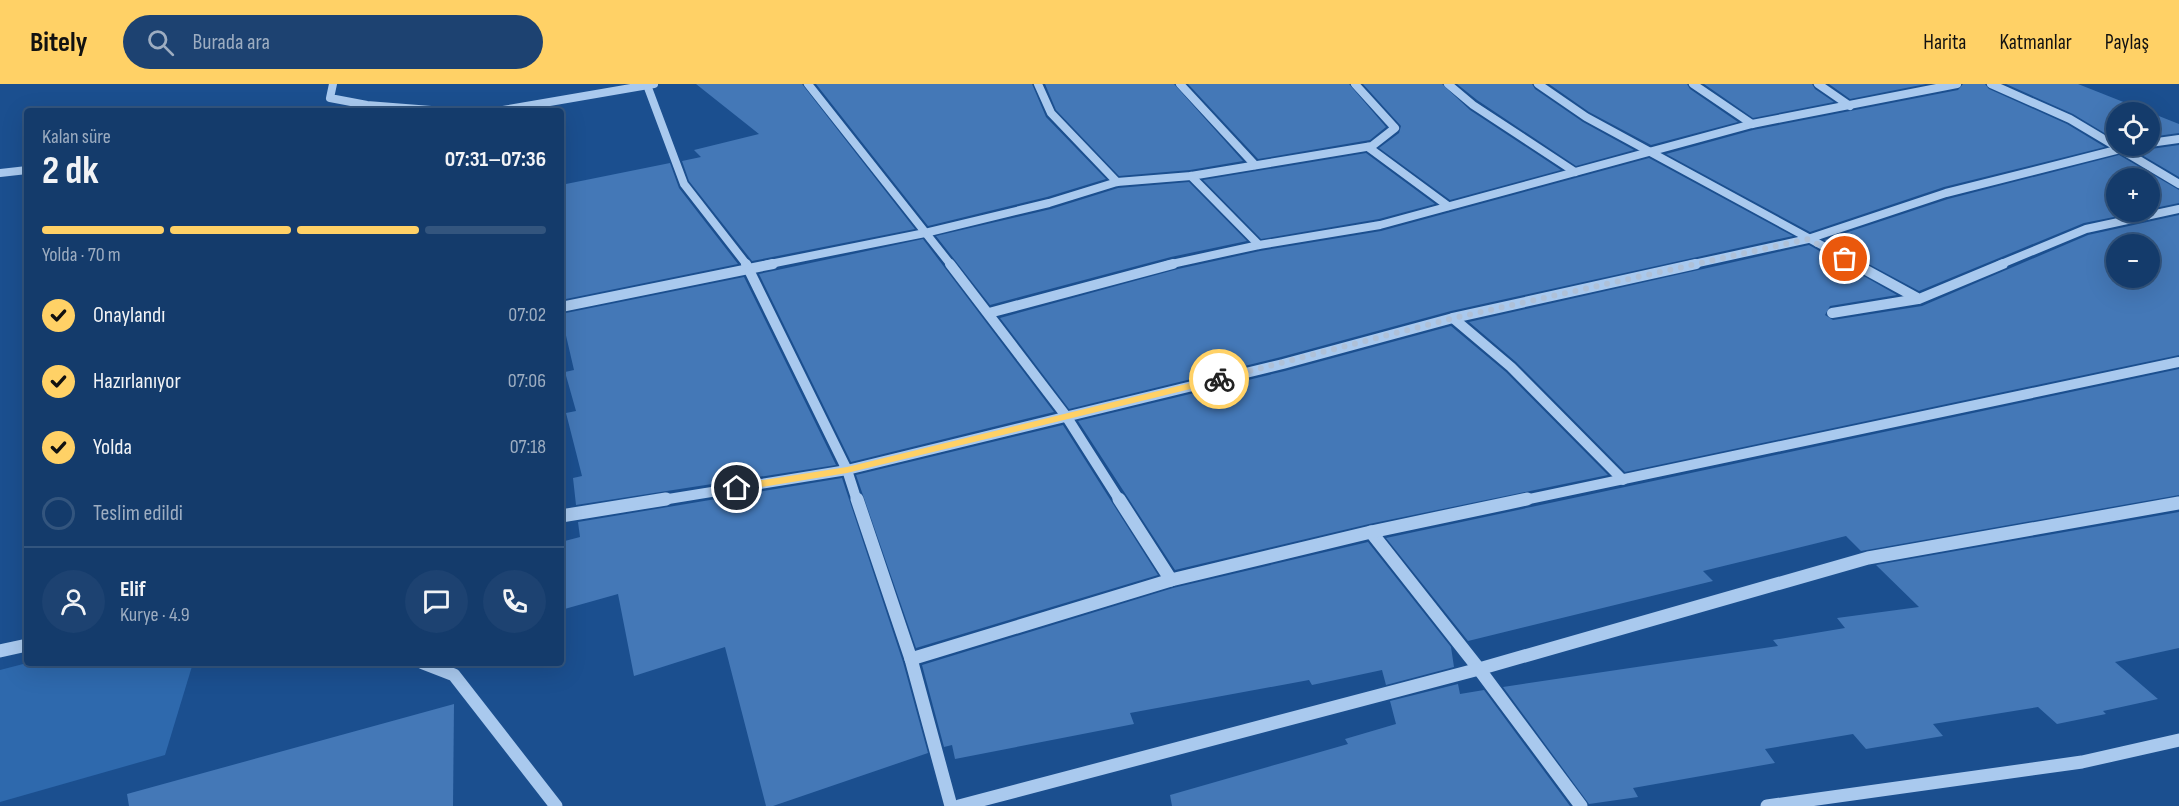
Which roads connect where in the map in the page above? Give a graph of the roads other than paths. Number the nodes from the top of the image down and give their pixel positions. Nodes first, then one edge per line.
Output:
1 (333, 84) edge
2 (808, 84) edge
3 (1038, 84) edge
4 (1180, 84) edge
5 (1355, 84) edge
6 (1449, 84) edge
7 (1538, 84) edge
8 (1693, 84) edge
9 (1818, 84) edge
10 (1957, 84) edge
11 (1991, 84) edge
12 (650, 85) edge
13 (1850, 106) junction
14 (406, 108) edge
15 (515, 108) edge
16 (1752, 124) junction
17 (2179, 139) edge
18 (2106, 140) edge
19 (2160, 142) edge
20 (1368, 147) junction
21 (2106, 150) edge
22 (1650, 152) junction
23 (2134, 156) edge
24 (1255, 165) junction
25 (24, 170) edge
26 (1575, 171) junction
27 (0, 173) edge
28 (1191, 176) junction
29 (1117, 182) junction
30 (2179, 184) edge
31 (1448, 206) junction
32 (2179, 209) edge
33 (925, 233) junction
34 (1808, 239) junction
35 (1259, 245) junction
36 (748, 267) junction
37 (1919, 299) junction
38 (564, 306) edge
39 (989, 313) junction
40 (1832, 313) dead end
41 (1454, 318) junction
42 (2179, 362) edge
43 (1066, 416) junction
44 (847, 470) junction
45 (1623, 480) junction
46 (2179, 503) edge
47 (564, 516) edge
48 (1371, 532) junction
49 (1171, 580) junction
50 (24, 646) edge
51 (0, 651) edge
52 (911, 659) junction
53 (431, 666) edge
54 (1479, 669) junction
55 (2179, 740) edge
56 (556, 806) edge
57 (951, 806) edge
58 (959, 806) edge
59 (1581, 806) edge
60 (1767, 806) edge

1 - 14 street
2 - 33 street
3 - 29 street
4 - 24 street
5 - 20 street
6 - 26 street
7 - 22 street
8 - 16 street
9 - 13 street
10 - 13 street
11 - 18 street
12 - 15 street
12 - 36 street
13 - 16 street
16 - 22 street
17 - 19 street
20 - 24 street
20 - 31 street
21 - 34 street
22 - 26 street
22 - 34 street
23 - 30 street
24 - 28 street
25 - 27 street
26 - 31 street
28 - 29 street
28 - 35 street
29 - 33 street
31 - 35 street
32 - 37 street
33 - 36 street
33 - 39 street
34 - 37 street
34 - 41 street
35 - 39 street
36 - 38 street
36 - 44 street
37 - 40 street
39 - 43 street
41 - 43 street
41 - 45 street
42 - 45 street
43 - 44 street
43 - 49 street
44 - 47 street
44 - 52 street
45 - 48 street
46 - 54 street
48 - 49 street
48 - 54 street
49 - 52 street
50 - 51 street
52 - 57 street
53 - 56 street
54 - 58 street
54 - 59 street
55 - 60 street

